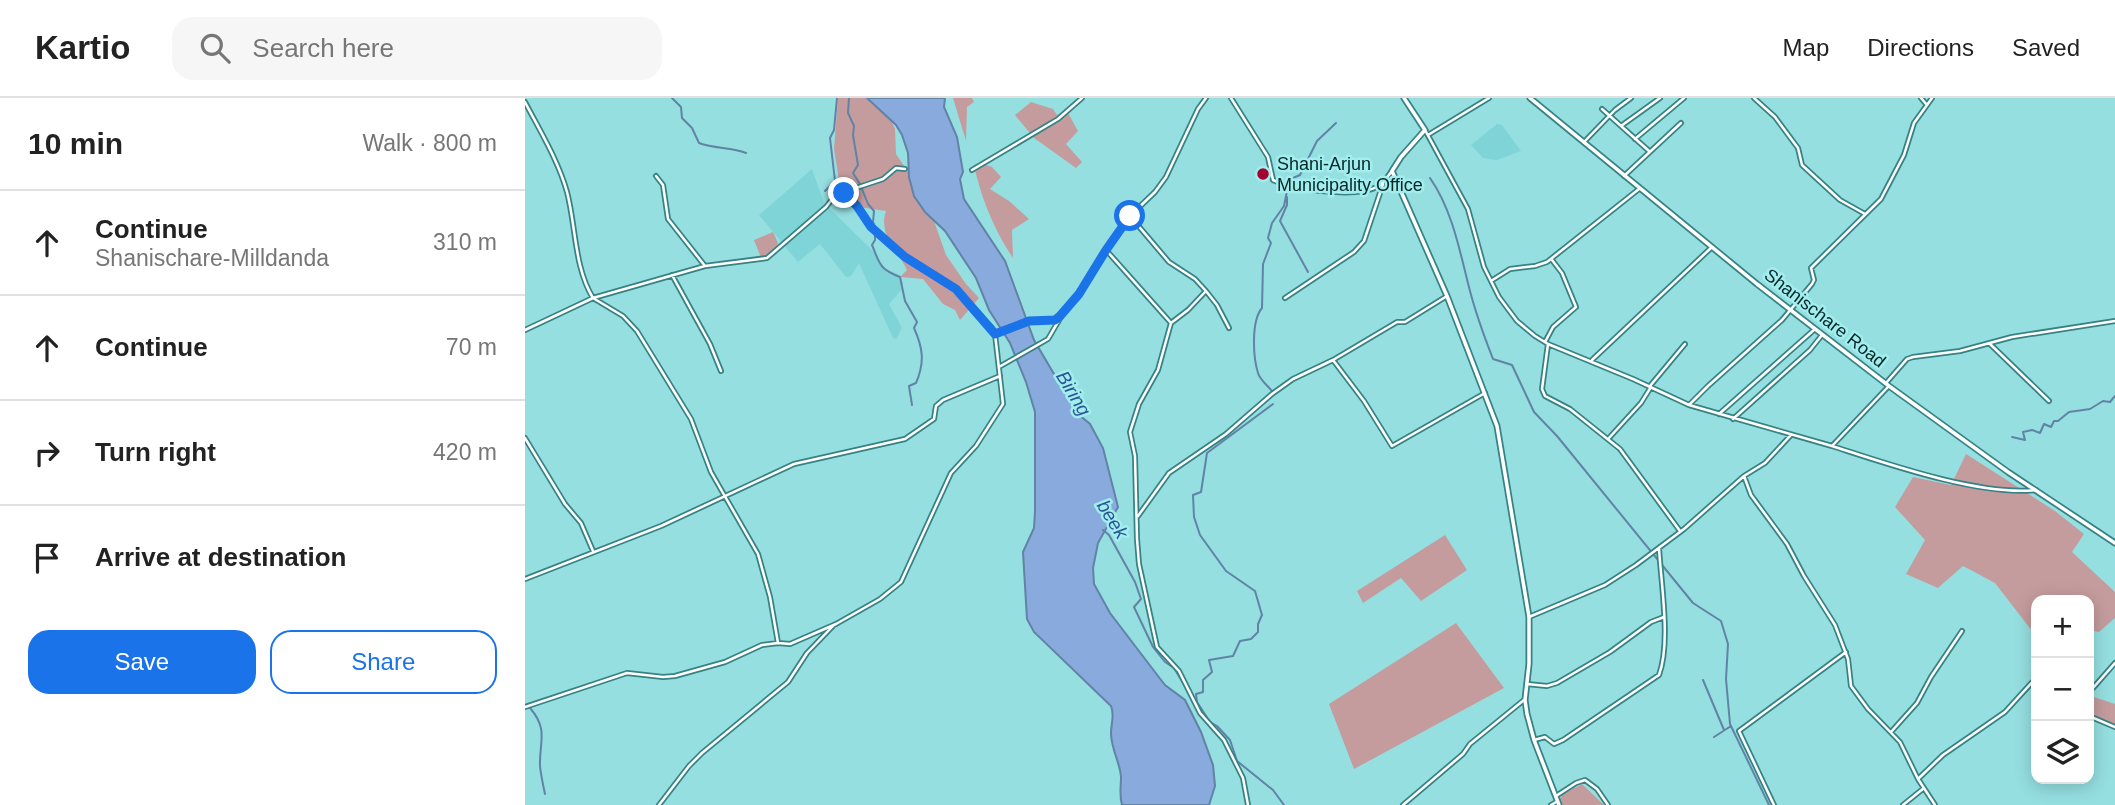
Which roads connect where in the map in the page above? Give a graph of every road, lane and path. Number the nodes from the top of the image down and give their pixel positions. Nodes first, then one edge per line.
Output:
1 (1082, 98) edge
2 (1206, 98) edge
3 (1231, 98) edge
4 (1404, 98) edge
5 (1489, 98) edge
6 (1531, 98) edge
7 (1631, 98) edge
8 (1660, 98) edge
9 (1684, 98) edge
10 (1754, 98) edge
11 (1921, 98) edge
12 (1932, 98) edge
13 (525, 102) edge
14 (1927, 105) junction
15 (1602, 109) dead end
16 (1609, 116) junction
17 (1681, 123) dead end
18 (1621, 126) junction
19 (1425, 130) junction
20 (1428, 135) junction
21 (1635, 139) junction
22 (1584, 142) junction
23 (1649, 152) junction
24 (905, 169) dead end
25 (972, 170) dead end
26 (1392, 171) junction
27 (656, 176) dead end
28 (1624, 176) junction
29 (1383, 183) junction
30 (1639, 188) junction
31 (842, 193) junction
32 (1865, 214) junction
33 (1130, 216) junction
34 (1711, 247) junction
35 (1106, 250) junction
36 (1551, 258) junction
37 (705, 266) junction
38 (672, 275) junction
39 (1490, 281) junction
40 (1206, 291) junction
41 (1447, 296) junction
42 (593, 298) junction
43 (1285, 298) dead end
44 (1066, 310) junction
45 (1792, 311) junction
46 (2115, 321) edge
47 (1171, 323) junction
48 (1229, 328) dead end
49 (1815, 328) junction
50 (525, 330) edge
51 (995, 334) junction
52 (1822, 335) junction
53 (1547, 343) junction
54 (1685, 344) dead end
55 (1990, 344) junction
56 (1332, 360) junction
57 (1591, 361) junction
58 (999, 367) junction
59 (721, 371) dead end
60 (1000, 376) junction
61 (1888, 385) junction
62 (1650, 386) junction
63 (1485, 393) junction
64 (2049, 401) dead end
65 (1689, 405) junction
66 (1719, 414) junction
67 (1733, 419) junction
68 (1791, 435) junction
69 (525, 438) edge
70 (1609, 439) junction
71 (1832, 446) junction
72 (1744, 476) junction
73 (2036, 490) junction
74 (725, 495) junction
75 (1138, 517) junction
76 (1680, 531) junction
77 (2115, 543) edge
78 (1659, 548) junction
79 (593, 551) junction
80 (525, 579) edge
81 (1528, 617) junction
82 (1664, 617) junction
83 (836, 624) junction
84 (1962, 631) dead end
85 (810, 634) junction
86 (778, 643) junction
87 (816, 643) junction
88 (1846, 652) junction
89 (2115, 663) edge
90 (2031, 683) edge
91 (1527, 684) junction
92 (2094, 688) edge
93 (1525, 700) junction
94 (526, 705) edge
95 (2094, 718) edge
96 (2115, 727) edge
97 (1891, 732) junction
98 (1534, 740) junction
99 (1918, 779) junction
100 (1924, 788) junction
101 (1558, 801) edge
102 (659, 805) edge
103 (1248, 805) edge
104 (1403, 805) edge
105 (1551, 805) edge
106 (1608, 805) edge
107 (1774, 805) edge
108 (1903, 805) edge
109 (1935, 805) edge

1 - 25 street
2 - 33 street
3 - 29 street
4 - 19 street
5 - 20 street
6 - 22 street, Shanischare Road
7 - 16 street
8 - 18 street
9 - 21 street
10 - 32 street
11 - 14 street
12 - 14 street
13 - 42 street
14 - 32 street
15 - 16 street
16 - 18 street
16 - 22 street
17 - 23 street
18 - 21 street
19 - 20 street
19 - 26 street
20 - 39 street
21 - 23 street
22 - 28 street, Shanischare Road
23 - 28 street
24 - 31 street
26 - 29 street
26 - 41 street
27 - 37 street
28 - 30 street, Shanischare Road
29 - 43 street
30 - 34 street, Shanischare Road
30 - 36 street
31 - 37 street
31 - 51 street
32 - 45 street
33 - 35 street
33 - 40 street
34 - 45 street, Shanischare Road
34 - 57 street
35 - 44 street
35 - 47 street
36 - 39 street
36 - 53 street
37 - 38 street
38 - 42 street
38 - 59 street
39 - 53 street
40 - 47 street
40 - 48 street
41 - 56 street
41 - 63 street
42 - 50 street
42 - 74 street
44 - 51 street
44 - 58 street
45 - 49 street, Shanischare Road
45 - 65 street
46 - 55 street
47 - 75 street
49 - 52 street, Shanischare Road
49 - 66 street
51 - 58 street
52 - 61 street, Shanischare Road
52 - 67 street
53 - 57 street
53 - 70 street
54 - 62 street
55 - 61 street
55 - 64 street
56 - 63 street
56 - 75 street
57 - 62 street
58 - 60 street
60 - 74 street
60 - 83 street
61 - 71 street
61 - 73 street, Shanischare Road
62 - 65 street
62 - 70 street
63 - 81 street
65 - 66 street
66 - 67 street
67 - 68 street
68 - 71 street
68 - 72 street
69 - 79 street
70 - 76 street
71 - 73 street
72 - 76 street
72 - 88 street
73 - 77 street, Shanischare Road
74 - 79 street
74 - 86 street
75 - 103 street
76 - 78 street
78 - 81 street
78 - 82 street
79 - 80 street
81 - 91 street
82 - 91 street
82 - 98 street
83 - 85 street
83 - 87 street
84 - 97 street
85 - 86 street
85 - 87 street
86 - 94 street
87 - 102 street
88 - 97 street
88 - 107 street
89 - 92 street
90 - 99 street
91 - 93 street
93 - 98 street
93 - 104 street
95 - 96 street
97 - 99 street
98 - 101 street
99 - 100 street
100 - 108 street
100 - 109 street
101 - 105 street
101 - 106 street

